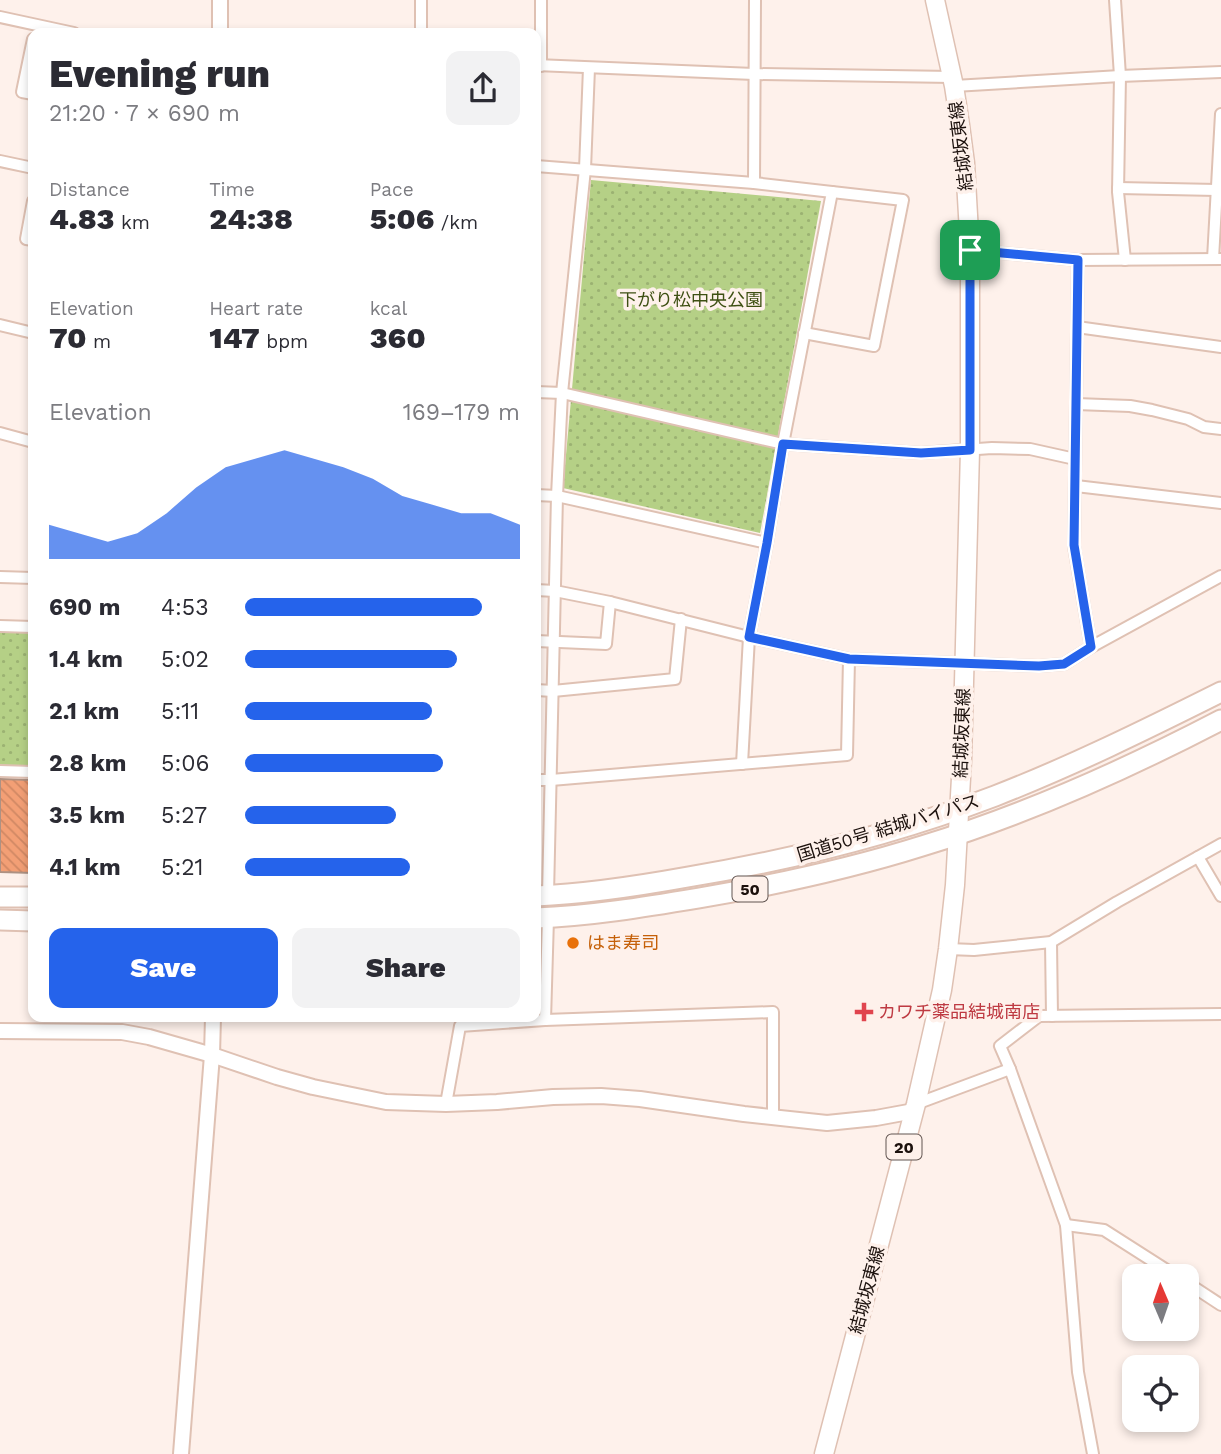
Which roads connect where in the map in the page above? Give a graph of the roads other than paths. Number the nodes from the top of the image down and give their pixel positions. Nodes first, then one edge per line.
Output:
1 (220, 0) edge
2 (421, 0) edge
3 (541, 0) edge
4 (755, 0) edge
5 (935, 0) edge
6 (1115, 0) edge
7 (0, 17) edge
8 (32, 28) edge
9 (220, 28) edge
10 (421, 28) edge
11 (540, 28) edge
12 (28, 63) edge
13 (541, 65) edge
14 (590, 68) junction
15 (1221, 72) edge
16 (754, 74) junction
17 (1120, 76) junction
18 (953, 81) junction
19 (28, 93) edge
20 (1221, 114) edge
21 (0, 161) edge
22 (28, 166) edge
23 (541, 166) edge
24 (585, 169) junction
25 (754, 183) junction
26 (1118, 188) junction
27 (1217, 190) junction
28 (832, 191) junction
29 (970, 250) junction
30 (1217, 259) edge
31 (1078, 260) junction
32 (1125, 260) junction
33 (0, 325) edge
34 (1077, 327) junction
35 (28, 332) edge
36 (804, 333) junction
37 (1221, 347) edge
38 (541, 392) edge
39 (562, 393) junction
40 (1076, 404) junction
41 (1221, 429) edge
42 (0, 433) edge
43 (28, 441) edge
44 (783, 444) junction
45 (970, 450) junction
46 (1075, 459) junction
47 (1076, 486) junction
48 (541, 495) edge
49 (557, 495) junction
50 (1221, 503) edge
51 (767, 543) junction
52 (1221, 576) edge
53 (0, 577) edge
54 (28, 578) edge
55 (541, 590) edge
56 (555, 591) junction
57 (610, 602) junction
58 (681, 619) junction
59 (0, 626) edge
60 (28, 627) edge
61 (749, 637) junction
62 (541, 641) edge
63 (554, 642) junction
64 (1091, 647) junction
65 (849, 659) junction
66 (964, 662) junction
67 (541, 690) edge
68 (553, 691) junction
69 (1221, 692) edge
70 (1221, 720) edge
71 (742, 764) junction
72 (0, 771) edge
73 (28, 772) edge
74 (541, 780) edge
75 (551, 780) junction
76 (960, 808) junction
77 (959, 834) junction
78 (1221, 844) edge
79 (1198, 857) junction
80 (1221, 895) edge
81 (542, 896) edge
82 (0, 897) edge
83 (28, 897) edge
84 (542, 918) edge
85 (0, 920) edge
86 (28, 921) edge
87 (1051, 942) junction
88 (948, 949) junction
89 (1221, 1014) edge
90 (1052, 1016) junction
91 (541, 1020) edge
92 (545, 1020) junction
93 (213, 1022) edge
94 (517, 1022) edge
95 (0, 1031) edge
96 (212, 1055) junction
97 (1010, 1069) junction
98 (446, 1104) junction
99 (915, 1108) junction
100 (773, 1117) junction
101 (1066, 1225) junction
102 (1157, 1264) edge
103 (1199, 1290) edge
104 (1221, 1304) edge
105 (181, 1454) edge
106 (824, 1454) edge
107 (1093, 1454) edge

1 - 9 street
2 - 10 street
3 - 11 street
4 - 16 street
5 - 18 main road, 結城坂東線 / 20
6 - 17 street
7 - 8 street
12 - 19 street
13 - 14 street
14 - 16 street
14 - 24 street
15 - 17 street
16 - 18 street
16 - 25 street
17 - 18 street
17 - 26 street
18 - 29 main road, 結城坂東線 / 20
20 - 27 street
21 - 22 street
23 - 24 street
24 - 25 street
24 - 39 street
25 - 28 street
26 - 27 street
26 - 32 street
27 - 30 street
28 - 36 street
28 - 36 street
29 - 31 street
29 - 45 main road, 結城坂東線 / 20
30 - 32 street
31 - 32 street
31 - 34 street
33 - 35 street
34 - 37 street
34 - 40 street
36 - 44 street
38 - 39 street
39 - 44 street
39 - 49 street
40 - 41 street
40 - 46 street
42 - 43 street
44 - 45 street
44 - 51 street
45 - 46 street
45 - 66 main road, 結城坂東線 / 20
46 - 47 street
47 - 50 street
47 - 64 street
48 - 49 street
49 - 51 street
49 - 56 street
51 - 61 street
52 - 64 street
53 - 54 street
55 - 56 street
56 - 57 street
56 - 63 street
57 - 58 street
57 - 63 street
58 - 61 street
58 - 68 street
59 - 60 street
61 - 65 street
61 - 71 street
62 - 63 street
63 - 68 street
64 - 66 street
65 - 66 street
65 - 71 street
66 - 76 main road, 結城坂東線 / 20
67 - 68 street
68 - 75 street
69 - 76 highway, 国道50号 結城バイパス / 50
70 - 77 highway, 国道50号 結城バイパス / 50
71 - 75 street
72 - 73 street
74 - 75 street
75 - 81 street
76 - 77 main road, 結城坂東線 / 20
76 - 81 highway, 国道50号 結城バイパス / 50
77 - 84 highway, 国道50号 結城バイパス / 50
77 - 88 main road, 結城坂東線 / 20
78 - 79 street
79 - 80 street
79 - 87 street
82 - 83 highway
84 - 92 street
85 - 86 highway
87 - 88 street
87 - 90 street
88 - 99 main road, 結城坂東線 / 20
89 - 90 street
90 - 97 street
91 - 92 street
92 - 100 street
93 - 96 street
94 - 98 street
95 - 96 street
96 - 98 street
96 - 105 street
97 - 99 street
97 - 101 street
98 - 100 street
99 - 100 street
99 - 106 main road, 結城坂東線 / 20
101 - 102 street
101 - 107 street
103 - 104 street

